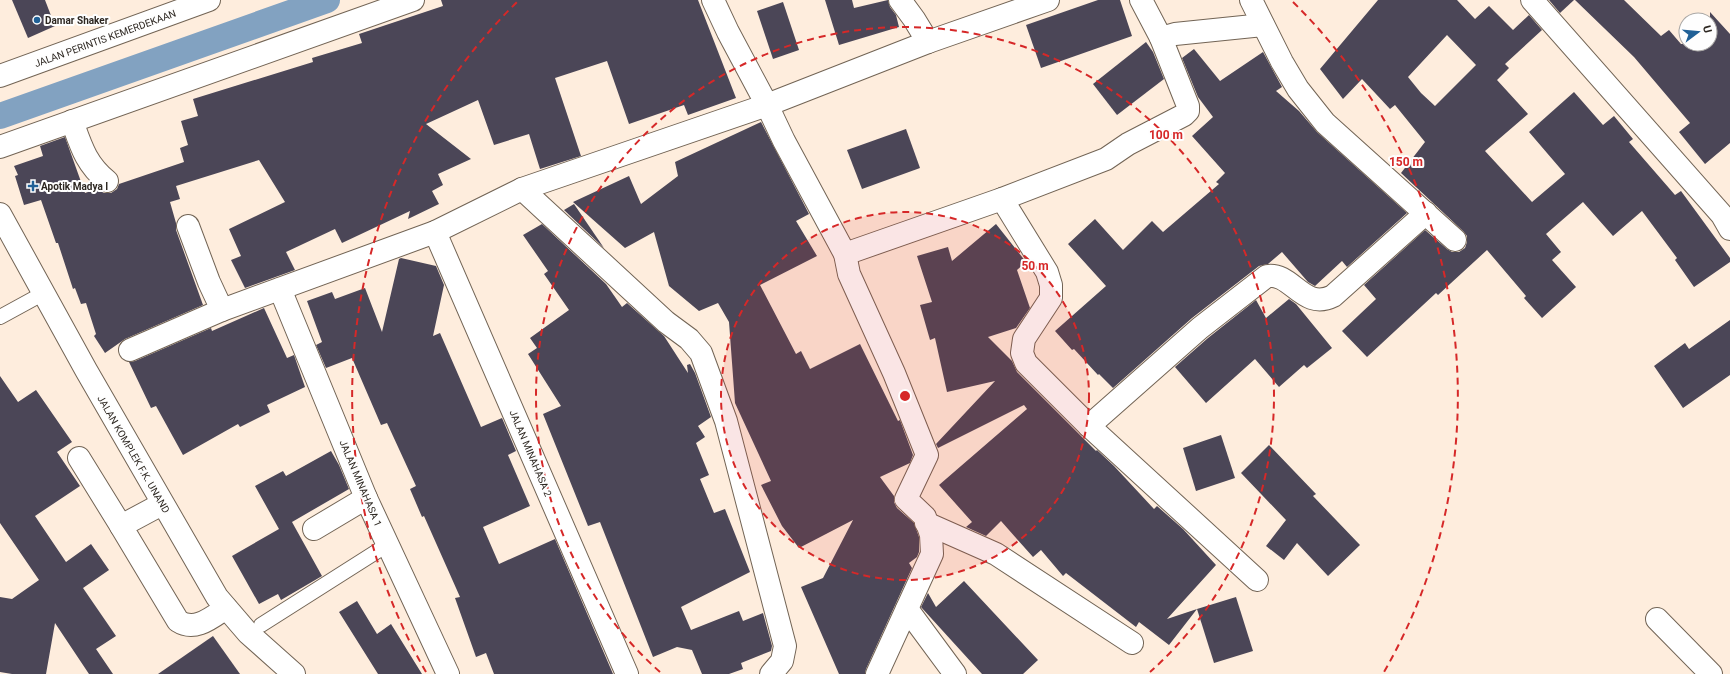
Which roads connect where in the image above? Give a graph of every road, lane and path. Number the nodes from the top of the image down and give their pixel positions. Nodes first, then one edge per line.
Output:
1 (209, 0) edge
2 (413, 0) edge
3 (713, 0) edge
4 (900, 0) edge
5 (1048, 0) edge
6 (1141, 0) edge
7 (1251, 0) edge
8 (1532, 0) edge
9 (1263, 26) junction
10 (1161, 38) junction
11 (928, 42) junction
12 (0, 76) edge
13 (767, 105) junction
14 (72, 121) junction
15 (0, 147) edge
16 (107, 181) dead end
17 (522, 189) junction
18 (1002, 199) junction
19 (1426, 213) junction
20 (0, 214) edge
21 (188, 226) dead end
22 (1730, 229) edge
23 (435, 232) junction
24 (1455, 240) dead end
25 (845, 254) junction
26 (280, 289) junction
27 (44, 293) junction
28 (222, 310) junction
29 (1, 315) edge
30 (130, 350) dead end
31 (1089, 426) junction
32 (79, 458) dead end
33 (366, 498) junction
34 (162, 504) junction
35 (926, 523) junction
36 (121, 526) junction
37 (314, 529) dead end
38 (388, 545) junction
39 (1257, 580) dead end
40 (226, 608) junction
41 (907, 609) junction
42 (1657, 620) dead end
43 (261, 625) dead end
44 (1132, 643) dead end
45 (294, 674) edge
46 (448, 674) edge
47 (627, 674) edge
48 (771, 674) edge
49 (877, 674) edge
50 (955, 674) edge
51 (1711, 674) edge

1 - 12 street, JALAN PERINTIS KEMERDEKAAN
2 - 14 street
3 - 13 street
4 - 11 street
5 - 11 street
6 - 10 street
7 - 9 street
8 - 22 street
9 - 10 street
9 - 19 street
10 - 18 street
11 - 13 street
13 - 17 street
13 - 25 street
14 - 15 street
14 - 16 street
17 - 23 street
17 - 48 street
18 - 25 street
18 - 31 street
19 - 24 street
19 - 31 street
20 - 27 street, JALAN KOMPLEK F.K. UNAND
21 - 28 street
23 - 26 street
23 - 47 street, JALAN MINAHASA 2
25 - 35 street
26 - 28 street
26 - 33 street, JALAN MINAHASA 1
27 - 29 lane
27 - 34 street, JALAN KOMPLEK F.K. UNAND
28 - 30 street
31 - 39 street
32 - 36 street
33 - 37 street
33 - 38 street, JALAN MINAHASA 1
34 - 36 street
34 - 40 street, JALAN KOMPLEK F.K. UNAND
35 - 41 street
35 - 44 street
36 - 40 street
38 - 43 lane
38 - 46 street, JALAN MINAHASA 1
40 - 45 street, JALAN KOMPLEK F.K. UNAND
41 - 49 street
41 - 50 street
42 - 51 street

